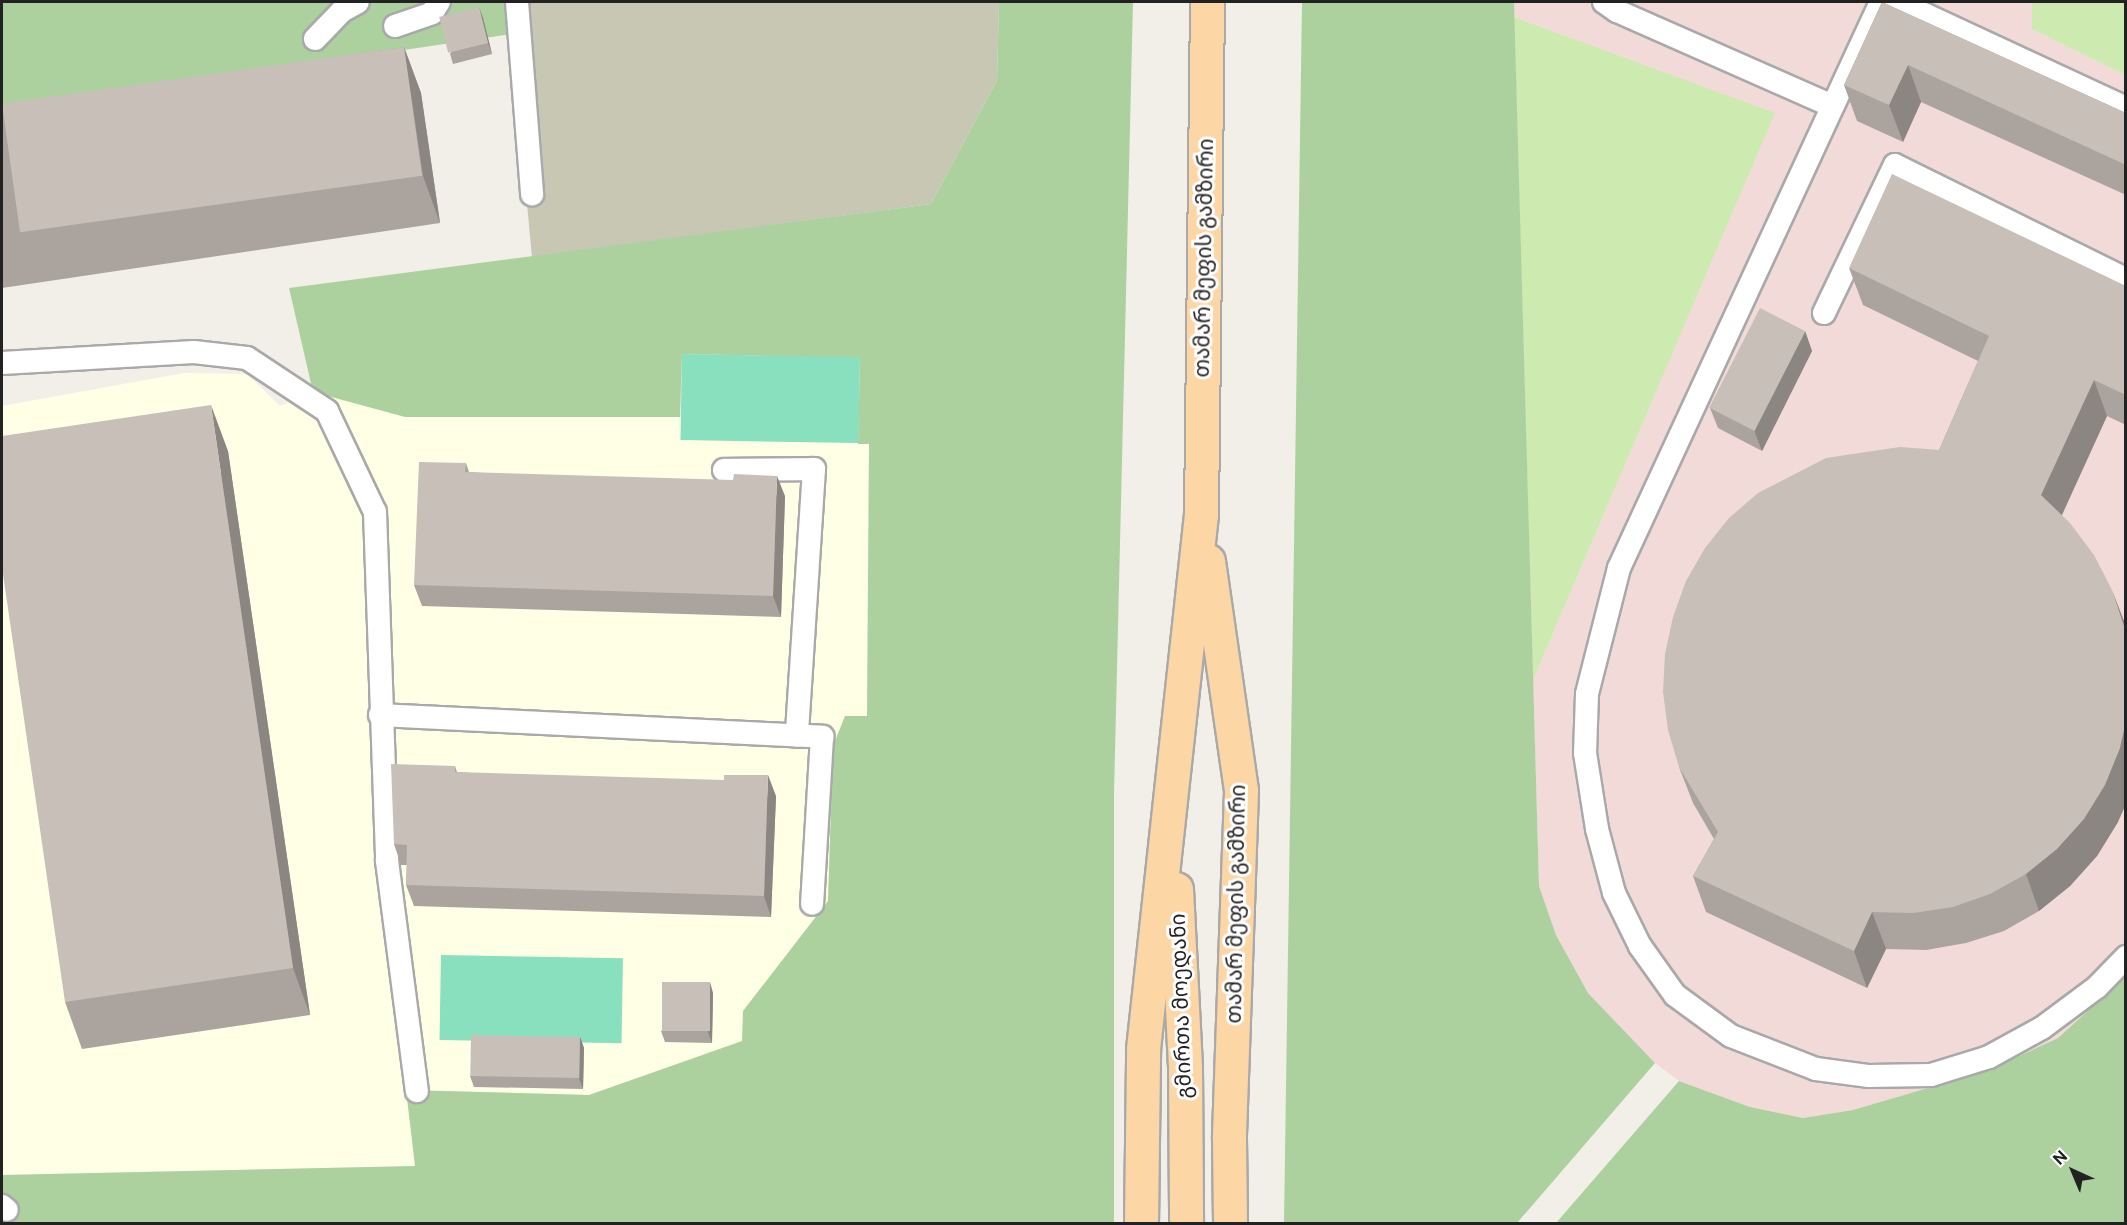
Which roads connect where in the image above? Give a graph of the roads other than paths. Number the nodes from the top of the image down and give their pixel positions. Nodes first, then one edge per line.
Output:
1 (358, 2) edge
2 (439, 2) edge
3 (517, 2) edge
4 (1207, 2) edge
5 (1604, 2) edge
6 (1881, 2) edge
7 (1898, 2) edge
8 (394, 26) dead end
9 (315, 39) dead end
10 (1832, 106) junction
11 (2126, 108) edge
12 (532, 195) dead end
13 (2126, 279) edge
14 (1824, 313) dead end
15 (2, 363) edge
16 (724, 470) dead end
17 (1201, 514) junction
18 (380, 715) junction
19 (797, 735) junction
20 (1171, 789) junction
21 (812, 904) dead end
22 (2126, 957) edge
23 (417, 1090) dead end
24 (1141, 1224) edge
25 (1186, 1224) edge
26 (1230, 1224) edge

1 - 9 lane
2 - 8 lane
3 - 12 lane
4 - 17 main road, თამარ მეფის გამზირი
5 - 10 lane
6 - 10 lane
7 - 11 lane
10 - 22 lane
13 - 14 lane
15 - 18 lane
16 - 19 lane
17 - 20 main road, თამარ მეფის გამზირი
17 - 26 main road, თამარ მეფის გამზირი
18 - 19 lane
18 - 23 lane
19 - 21 lane
20 - 24 main road
20 - 25 main road, გმირთა მოედანი

